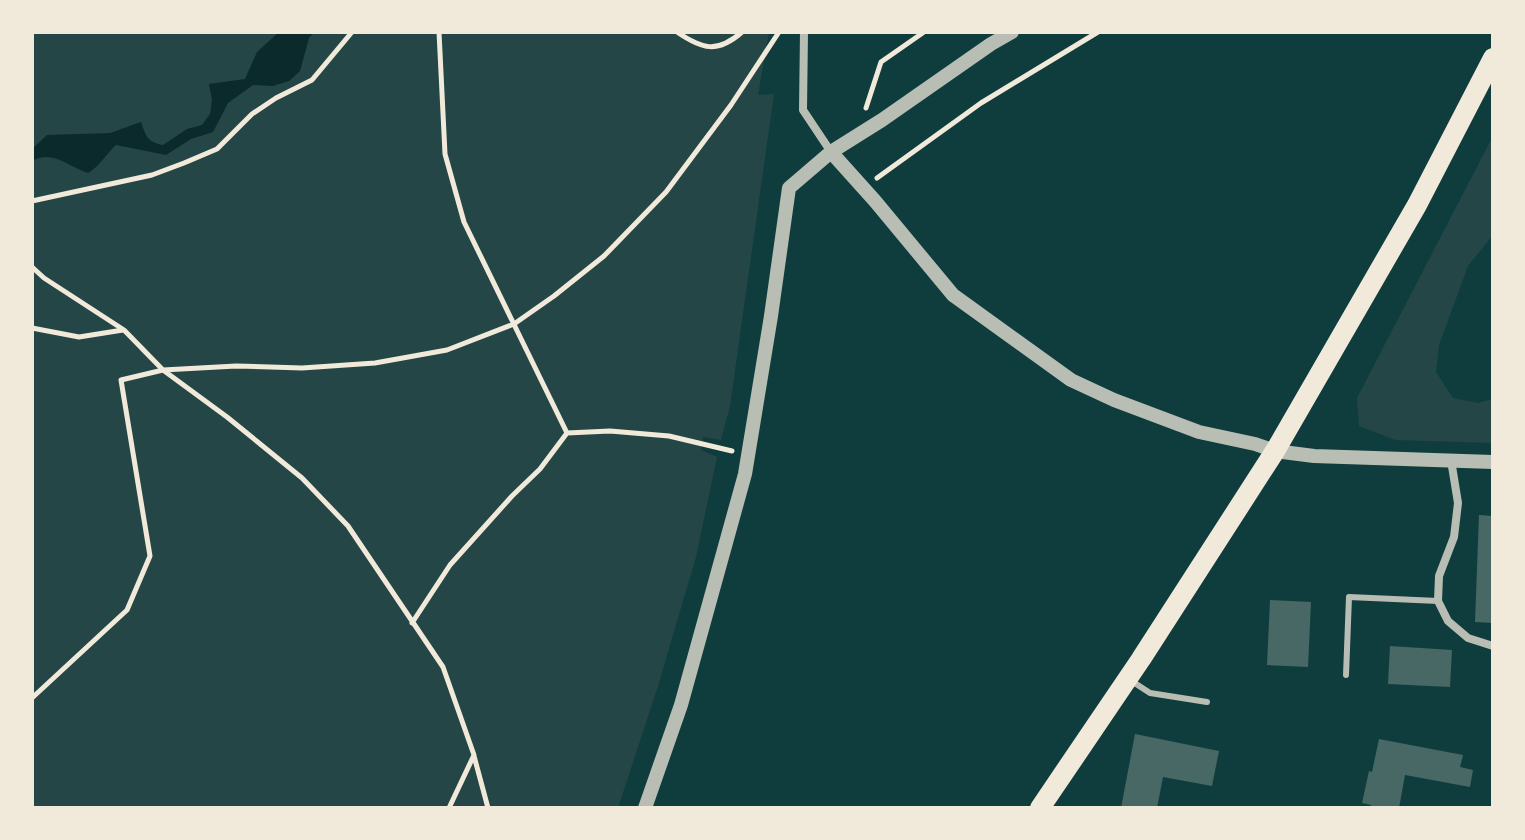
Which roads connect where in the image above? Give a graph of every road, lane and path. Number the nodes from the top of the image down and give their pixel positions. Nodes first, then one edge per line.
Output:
1 (352, 32) edge
2 (439, 32) edge
3 (677, 32) edge
4 (742, 32) edge
5 (779, 32) edge
6 (804, 32) edge
7 (924, 32) edge
8 (1012, 32) edge
9 (1098, 32) edge
10 (1493, 58) edge
11 (858, 136) junction
12 (831, 152) junction
13 (863, 188) junction
14 (32, 201) edge
15 (32, 267) edge
16 (514, 324) junction
17 (32, 328) edge
18 (124, 330) junction
19 (163, 370) junction
20 (567, 433) junction
21 (1275, 451) junction
22 (748, 455) junction
23 (1451, 460) junction
24 (1493, 462) edge
25 (1438, 601) junction
26 (412, 623) junction
27 (1493, 646) edge
28 (1346, 675) dead end
29 (1127, 678) junction
30 (32, 698) edge
31 (1207, 702) dead end
32 (474, 755) junction
33 (449, 808) edge
34 (488, 808) edge
35 (645, 808) edge
36 (1040, 808) edge

1 - 14 path
2 - 16 path
3 - 4 path
5 - 16 path
6 - 12 street
7 - 11 path
8 - 11 street
9 - 13 path
10 - 21 main road
11 - 12 street
12 - 13 street
12 - 22 street
13 - 21 street
15 - 18 path
16 - 19 path
16 - 20 path
17 - 18 path
18 - 19 path
19 - 26 path
19 - 30 path
20 - 22 path
20 - 26 path
21 - 23 street
21 - 29 main road
22 - 35 street
23 - 24 street
23 - 25 street
25 - 27 street
25 - 28 lane
26 - 32 path
29 - 31 lane
29 - 36 main road
32 - 33 path
32 - 34 path

